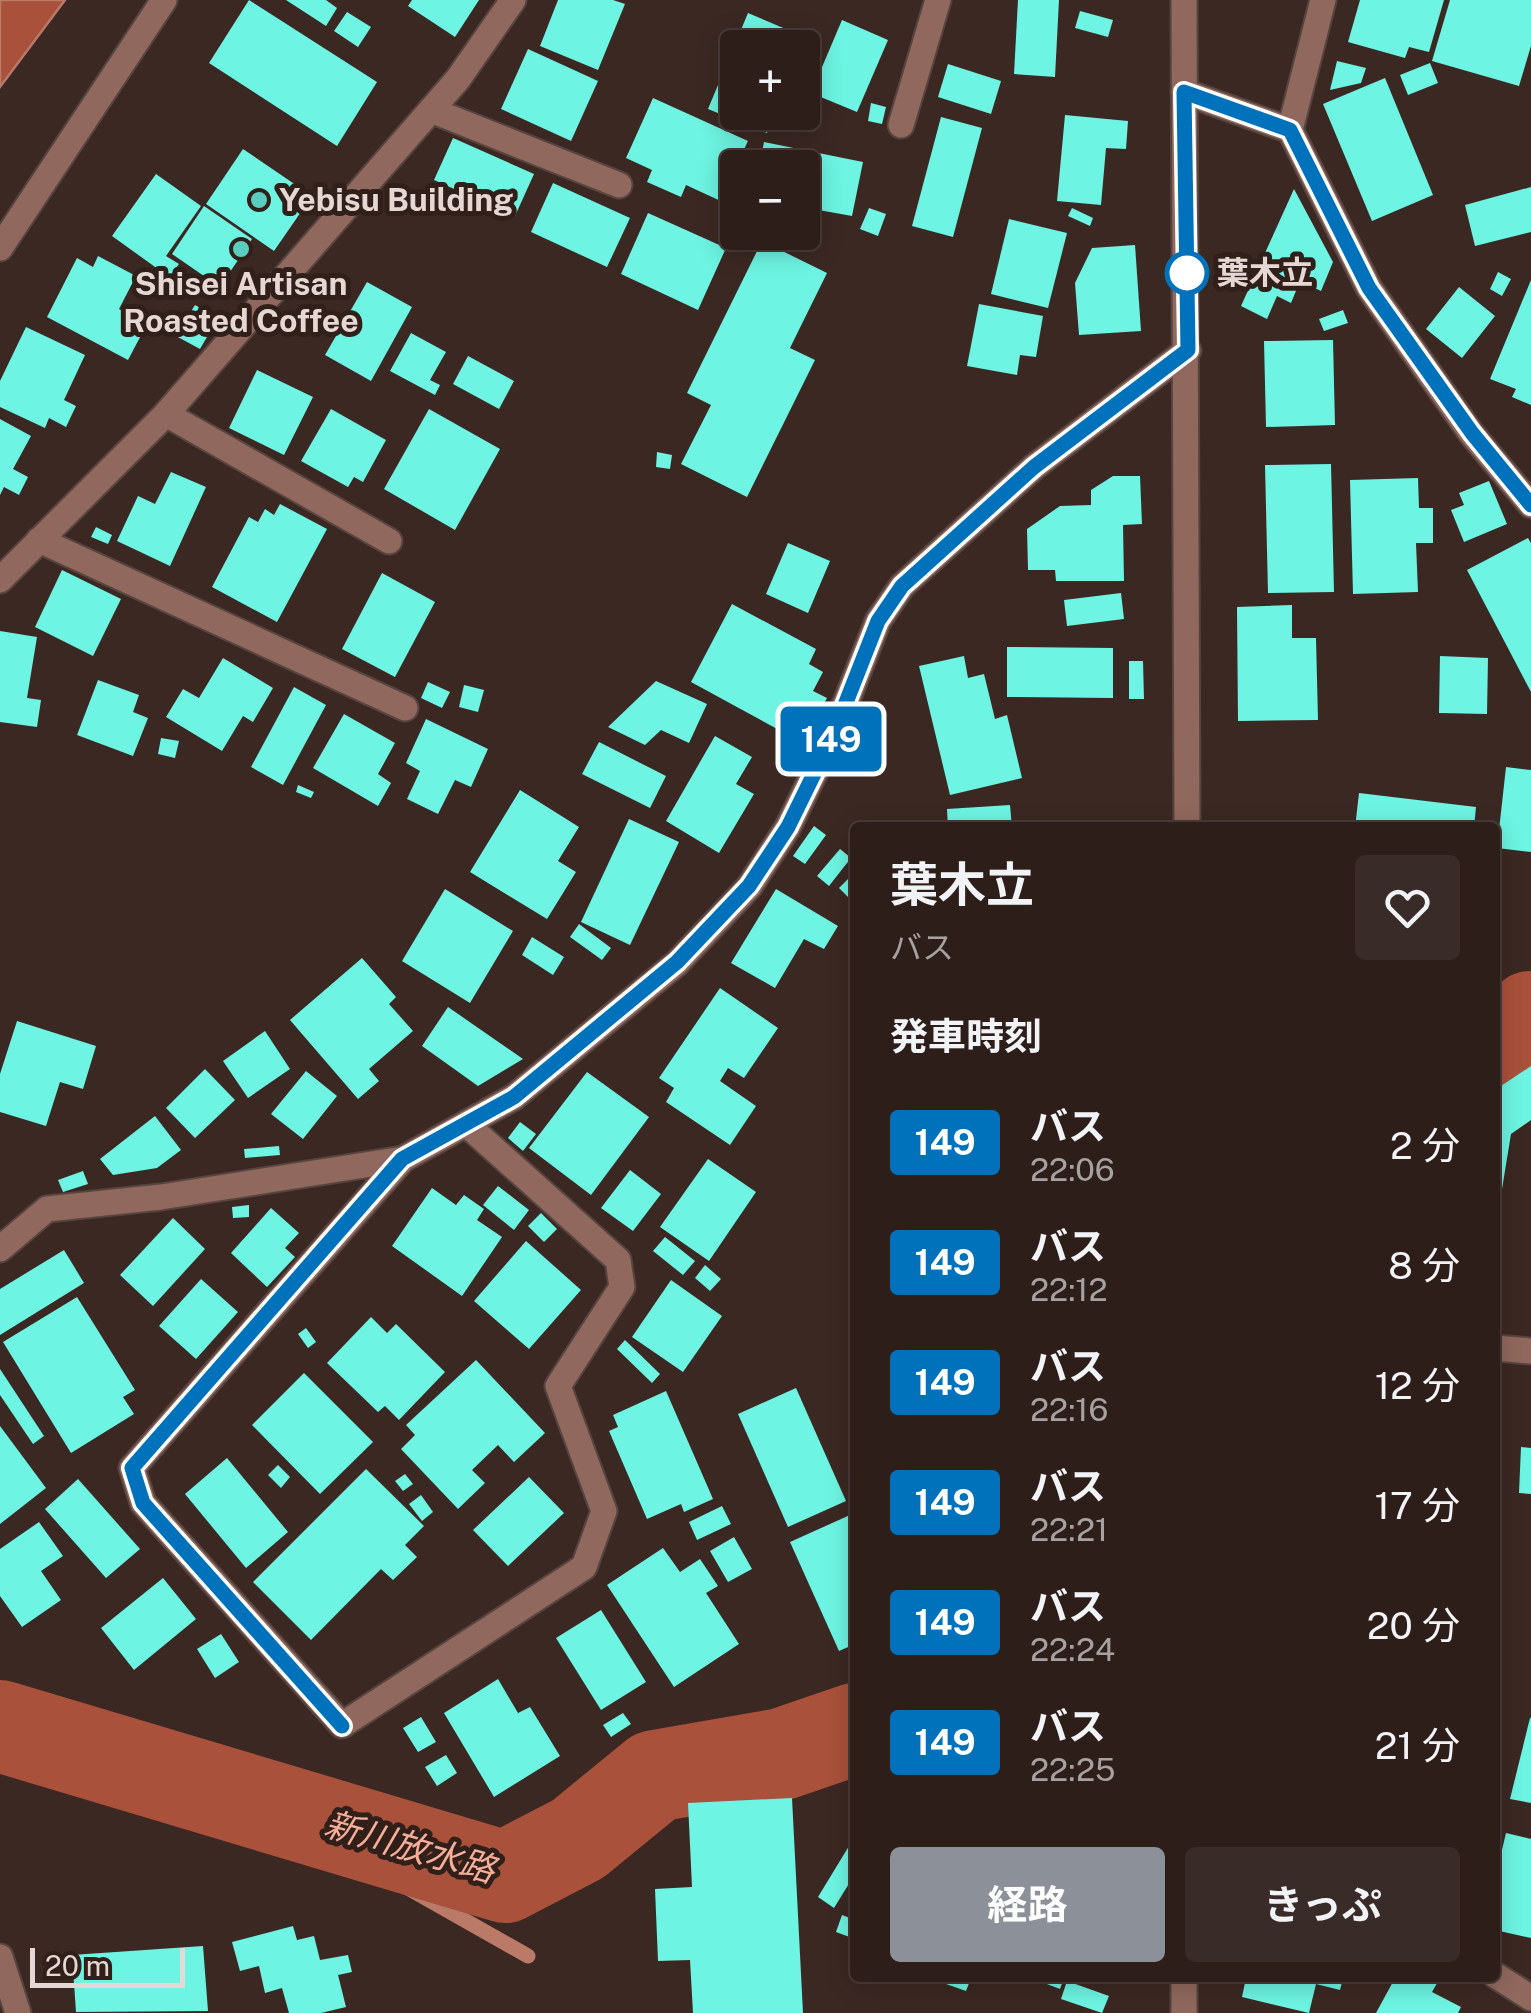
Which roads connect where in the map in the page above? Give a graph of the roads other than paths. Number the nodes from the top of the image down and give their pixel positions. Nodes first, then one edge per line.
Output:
1 (164, 0) edge
2 (513, 0) edge
3 (938, 0) edge
4 (1184, 0) edge
5 (1323, 0) edge
6 (1184, 92) junction
7 (431, 110) junction
8 (902, 125) dead end
9 (1290, 130) junction
10 (618, 185) dead end
11 (0, 248) edge
12 (1188, 350) junction
13 (166, 414) junction
14 (1531, 505) edge
15 (39, 540) junction
16 (389, 540) dead end
17 (0, 580) edge
18 (405, 708) dead end
19 (1188, 822) edge
20 (466, 1124) junction
21 (402, 1159) junction
22 (0, 1250) edge
23 (1500, 1348) edge
24 (1531, 1351) edge
25 (0, 1957) edge
26 (1500, 1978) edge
27 (1184, 1982) edge
28 (1531, 1998) edge
29 (18, 2013) edge
30 (1184, 2013) edge

1 - 11 street
2 - 7 street
3 - 8 street
4 - 6 street
5 - 9 street
6 - 9 street
6 - 12 street
7 - 10 street
7 - 13 street
9 - 14 street
12 - 19 street
12 - 20 street
13 - 15 street
13 - 16 street
15 - 17 street
15 - 18 street
20 - 21 street
20 - 21 street
21 - 22 street
23 - 24 street
25 - 29 street
26 - 28 street
27 - 30 street

